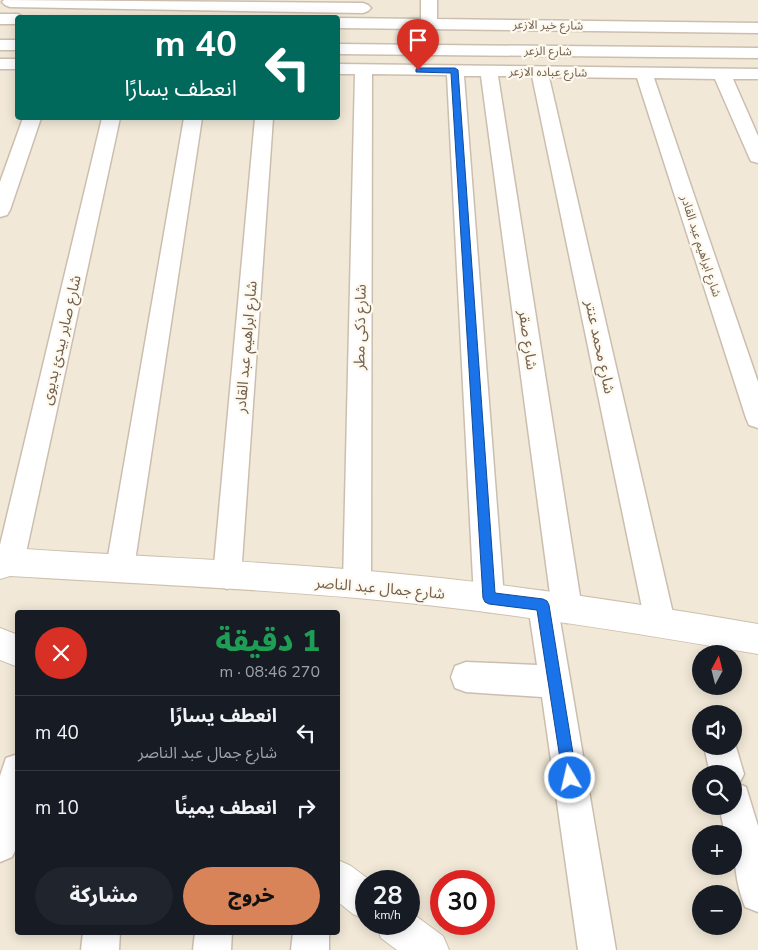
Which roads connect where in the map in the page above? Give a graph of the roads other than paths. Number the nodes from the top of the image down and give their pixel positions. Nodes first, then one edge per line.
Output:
1 (8, 3) edge
2 (379, 8) dead end
3 (426, 10) edge
4 (0, 19) edge
5 (15, 20) edge
6 (340, 23) edge
7 (758, 28) edge
8 (0, 45) edge
9 (15, 45) edge
10 (340, 49) edge
11 (758, 53) edge
12 (0, 64) edge
13 (15, 64) edge
14 (340, 69) edge
15 (364, 70) junction
16 (455, 70) junction
17 (489, 71) junction
18 (540, 72) junction
19 (644, 73) junction
20 (722, 74) junction
21 (758, 74) edge
22 (31, 120) edge
23 (111, 120) edge
24 (193, 120) edge
25 (264, 120) edge
26 (758, 157) edge
27 (0, 210) edge
28 (758, 418) edge
29 (5, 563) edge
30 (120, 568) junction
31 (227, 576) junction
32 (357, 584) junction
33 (489, 598) junction
34 (555, 607) junction
35 (660, 622) junction
36 (758, 639) edge
37 (0, 643) edge
38 (15, 650) edge
39 (466, 677) dead end
40 (555, 682) junction
41 (15, 782) edge
42 (738, 815) edge
43 (0, 845) edge
44 (340, 881) edge
45 (355, 892) edge
46 (758, 894) edge
47 (102, 935) edge
48 (214, 935) edge
49 (311, 935) edge
50 (409, 935) edge
51 (100, 950) edge
52 (212, 950) edge
53 (310, 950) edge
54 (429, 950) edge
55 (597, 950) edge

1 - 2 street
3 - 6 street, شارع خير الازعر
3 - 7 street, شارع خير الازعر
4 - 5 street
8 - 9 street
10 - 11 street, شارع الزعر
12 - 13 street
14 - 15 street, شارع عباده الازعر
15 - 16 street, شارع عباده الازعر
15 - 32 street, شارع ذكى مطر
16 - 17 street, شارع عباده الازعر
16 - 33 street
17 - 18 street, شارع عباده الازعر
17 - 34 street, شارع صقر
18 - 19 street, شارع عباده الازعر
18 - 35 street, شارع محمد عنتر
19 - 20 street, شارع عباده الازعر
19 - 28 street, شارع ابراهيم عبد القادر
20 - 21 street, شارع عباده الازعر
20 - 26 street
22 - 27 street
23 - 29 street, شارع صابر بيدئ بديوى
24 - 30 street
25 - 31 street, شارع ابراهيم عبد القادر
29 - 30 street, شارع جمال عبد الناصر
30 - 31 street, شارع جمال عبد الناصر
31 - 32 street, شارع جمال عبد الناصر
32 - 33 street, شارع جمال عبد الناصر
33 - 34 street, شارع جمال عبد الناصر
34 - 35 street, شارع جمال عبد الناصر
34 - 40 street, شارع صقر
35 - 36 street, شارع جمال عبد الناصر
37 - 38 street
39 - 40 street
40 - 55 street, شارع صقر
41 - 43 street
42 - 46 street
44 - 45 street
47 - 51 street
48 - 52 street
49 - 53 street
50 - 54 street

